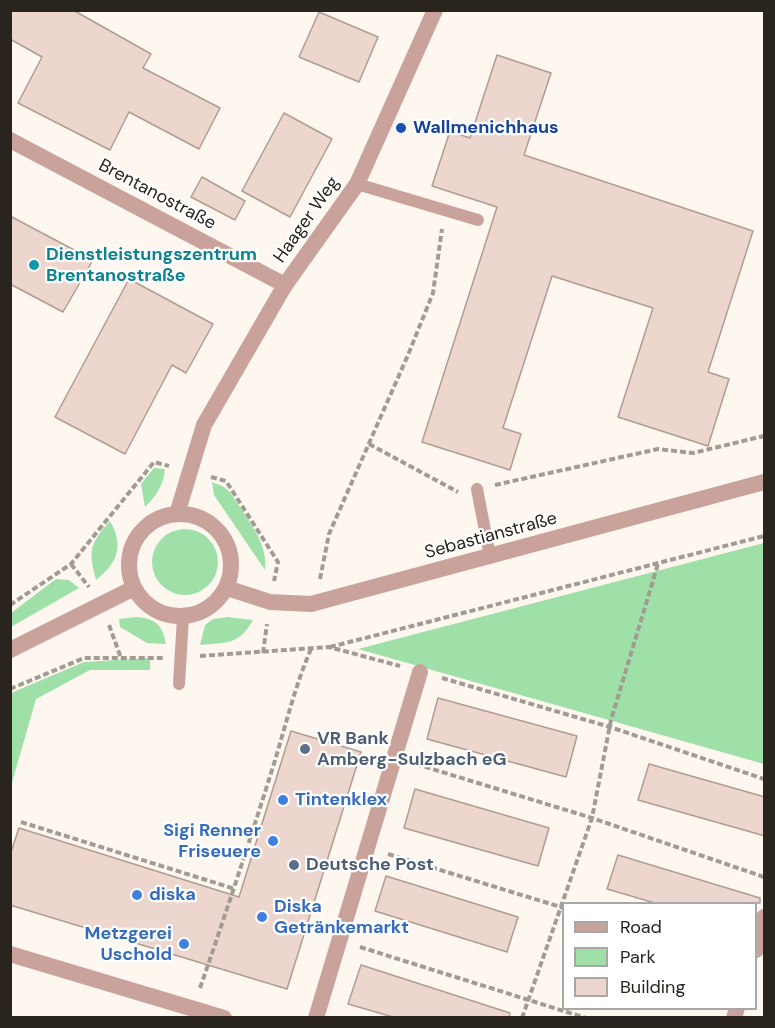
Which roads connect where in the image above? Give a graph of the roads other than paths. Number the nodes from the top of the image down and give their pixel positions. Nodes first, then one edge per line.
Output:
1 (435, 10) edge
2 (10, 140) edge
3 (357, 184) junction
4 (478, 220) dead end
5 (285, 285) junction
6 (765, 482) edge
7 (477, 489) road end
8 (177, 514) junction
9 (490, 556) junction
10 (134, 588) junction
11 (227, 588) junction
12 (183, 617) junction
13 (10, 650) edge
14 (420, 672) dead end
15 (179, 684) dead end
16 (765, 917) edge
17 (757, 946) edge
18 (10, 954) edge
19 (224, 1017) edge
20 (316, 1017) edge

1 - 3 street, Haager Weg
2 - 5 street, Brentanostraße
3 - 4 lane
3 - 5 street, Haager Weg
5 - 8 street, Haager Weg
6 - 9 street, Sebastianstraße
7 - 9 lane
8 - 10 street
8 - 11 street
9 - 11 street, Sebastianstraße
10 - 12 street
10 - 13 street
11 - 12 street
12 - 15 lane
14 - 20 street
16 - 17 street
18 - 19 street

